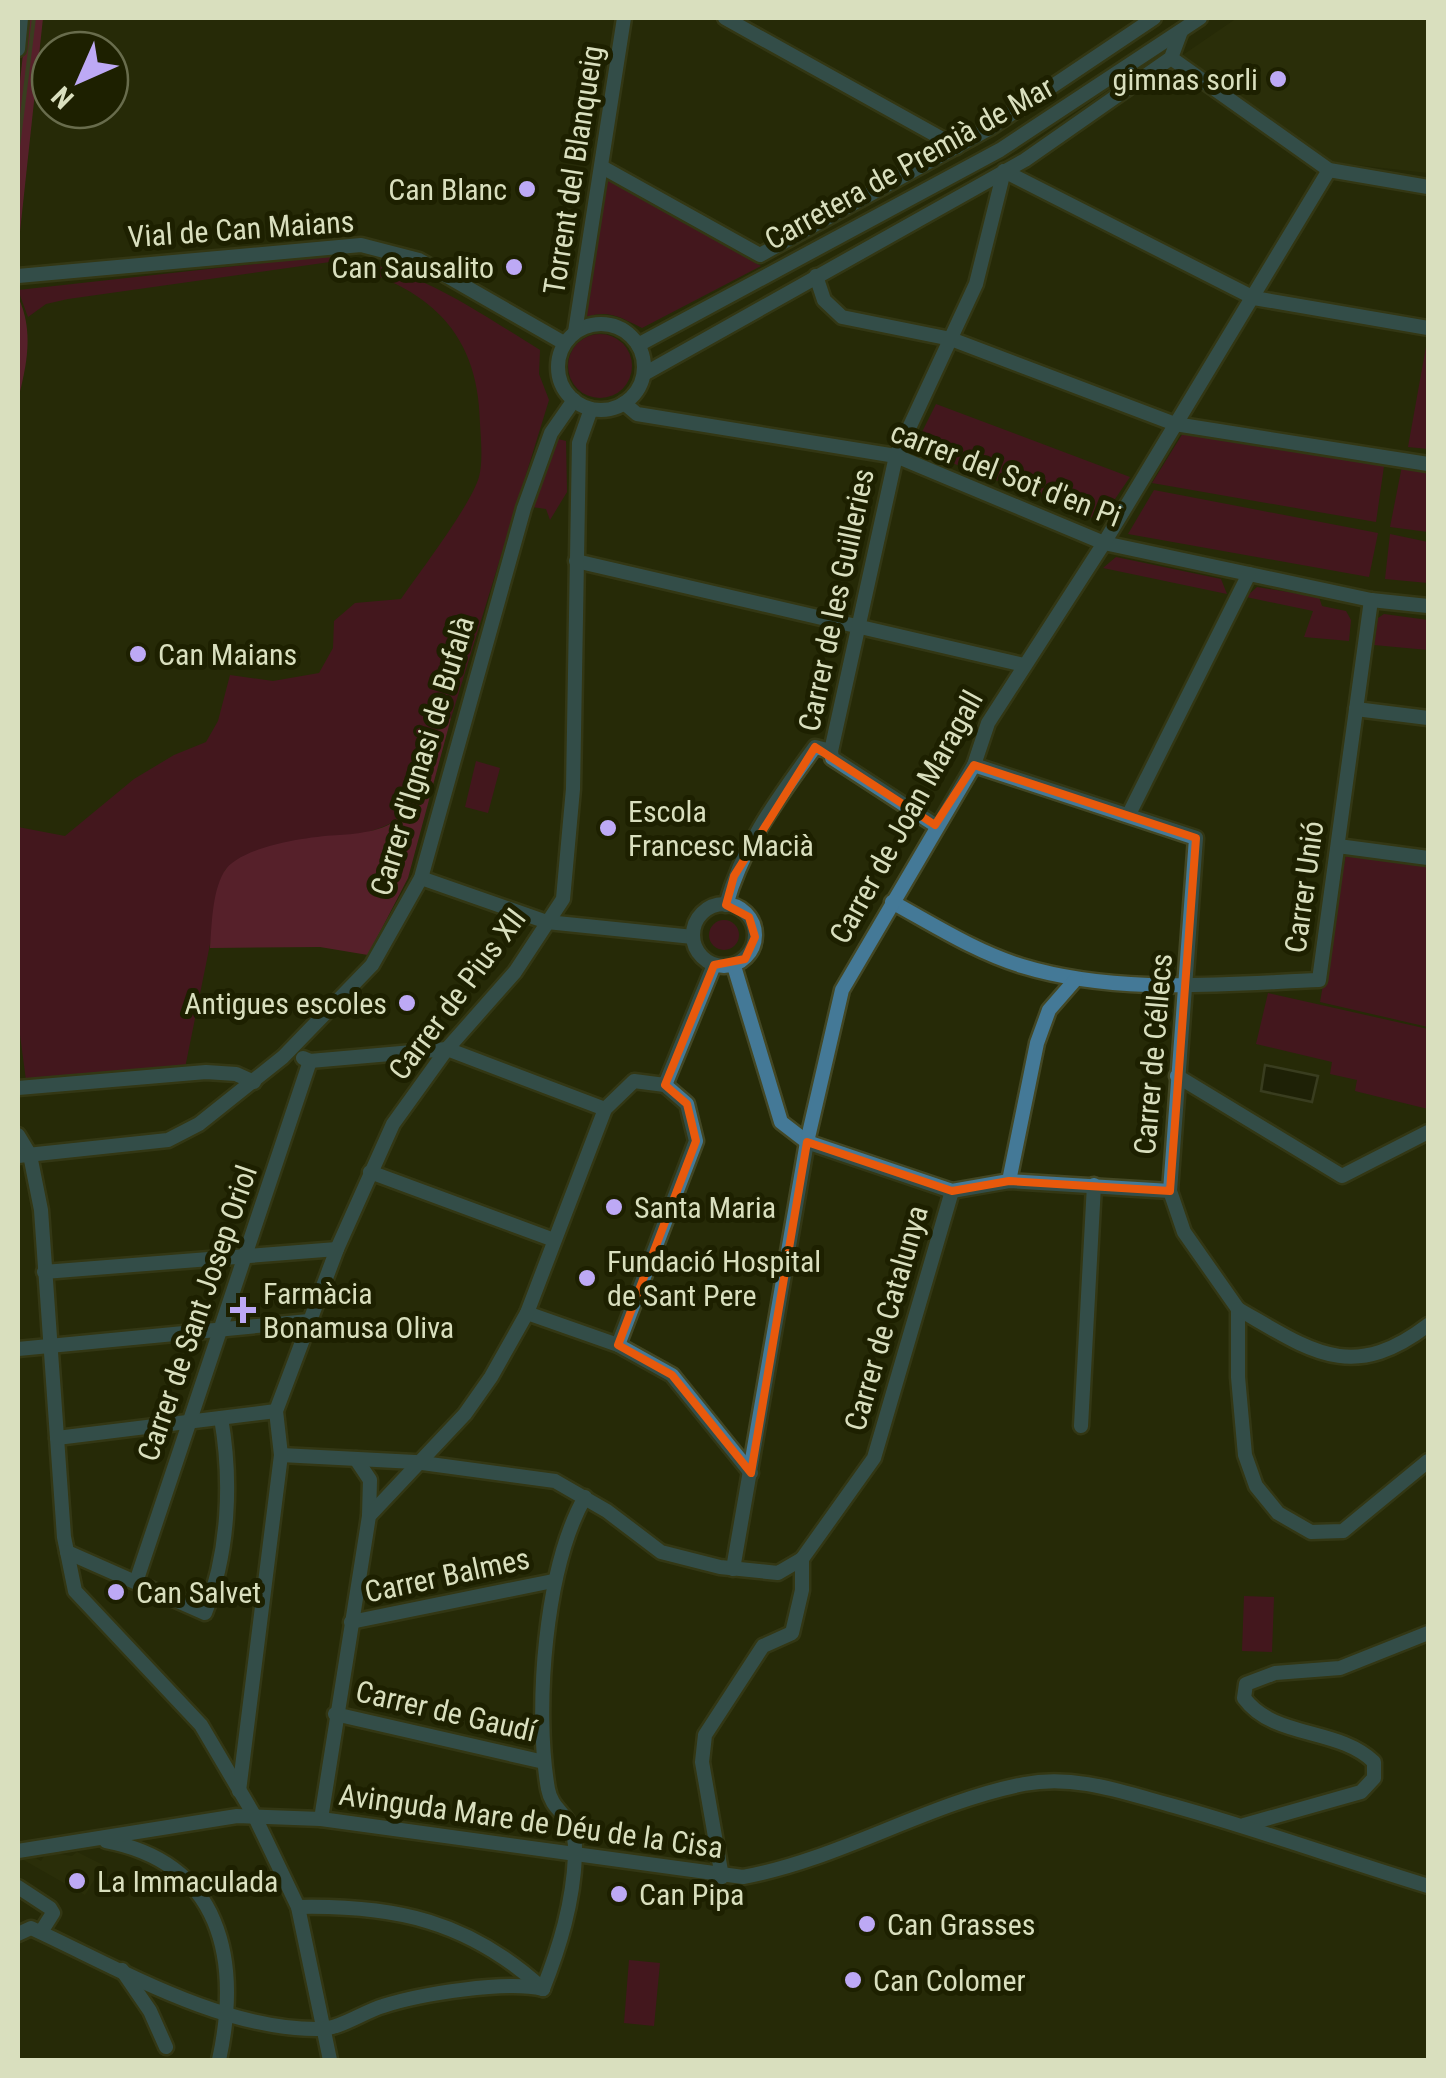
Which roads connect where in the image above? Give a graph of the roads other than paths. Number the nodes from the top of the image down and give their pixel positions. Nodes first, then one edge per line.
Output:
1 (624, 18) edge
2 (725, 18) edge
3 (1127, 18) edge
4 (1200, 18) edge
5 (1149, 22) edge
6 (20, 26) edge
7 (1181, 31) junction
8 (18, 49) edge
9 (1171, 58) junction
10 (957, 147) junction
11 (602, 168) junction
12 (1329, 170) junction
13 (1004, 171) junction
14 (1428, 187) edge
15 (18, 276) edge
16 (816, 276) junction
17 (1254, 298) junction
18 (1428, 328) edge
19 (570, 338) junction
20 (951, 339) junction
21 (638, 345) junction
22 (644, 374) junction
23 (574, 400) junction
24 (624, 403) junction
25 (591, 409) junction
26 (1175, 424) junction
27 (896, 456) junction
28 (1428, 464) edge
29 (1104, 543) junction
30 (576, 561) junction
31 (1249, 574) junction
32 (1371, 600) junction
33 (1428, 606) edge
34 (859, 628) junction
35 (1024, 666) junction
36 (1356, 709) junction
37 (1428, 718) edge
38 (831, 750) junction
39 (974, 765) junction
40 (1129, 814) junction
41 (935, 826) junction
42 (1338, 846) junction
43 (1428, 858) edge
44 (420, 878) junction
45 (892, 902) junction
46 (726, 904) junction
47 (547, 922) junction
48 (693, 937) junction
49 (714, 964) junction
50 (734, 966) junction
51 (1076, 978) junction
52 (1187, 985) junction
53 (447, 1049) junction
54 (288, 1052) junction
55 (310, 1062) junction
56 (1177, 1076) junction
57 (254, 1082) junction
58 (664, 1084) junction
59 (18, 1088) edge
60 (605, 1109) junction
61 (1428, 1132) edge
62 (18, 1135) edge
63 (806, 1142) junction
64 (24, 1155) edge
65 (370, 1172) junction
66 (1009, 1181) junction
67 (1094, 1185) junction
68 (952, 1190) junction
69 (1170, 1192) junction
70 (554, 1240) junction
71 (337, 1249) junction
72 (245, 1256) junction
73 (44, 1272) junction
74 (1238, 1309) junction
75 (527, 1313) junction
76 (309, 1321) junction
77 (1428, 1326) edge
78 (220, 1329) junction
79 (51, 1344) junction
80 (618, 1345) junction
81 (18, 1349) edge
82 (276, 1411) junction
83 (221, 1418) junction
84 (188, 1422) junction
85 (1081, 1426) dead end
86 (57, 1438) junction
87 (282, 1455) junction
88 (356, 1459) junction
89 (1428, 1461) edge
90 (416, 1462) junction
91 (751, 1473) junction
92 (586, 1497) junction
93 (369, 1516) junction
94 (67, 1552) junction
95 (802, 1559) junction
96 (733, 1568) junction
97 (553, 1581) junction
98 (136, 1582) junction
99 (351, 1622) junction
100 (1428, 1633) edge
101 (335, 1714) junction
102 (544, 1762) junction
103 (239, 1791) junction
104 (254, 1814) junction
105 (320, 1820) junction
106 (1244, 1826) junction
107 (94, 1839) junction
108 (18, 1851) edge
109 (575, 1855) junction
110 (722, 1877) junction
111 (1428, 1886) edge
112 (18, 1887) edge
113 (298, 1907) junction
114 (41, 1932) junction
115 (18, 1934) edge
116 (118, 1966) junction
117 (543, 1990) junction
118 (228, 2017) junction
119 (324, 2030) junction
120 (166, 2047) dead end
121 (219, 2060) edge
122 (330, 2060) edge

1 - 11 street, Torrent del Blanqueig
2 - 10 street
3 - 5 street
4 - 7 street, Carretera de Premià de Mar
5 - 10 street
6 - 8 street
7 - 9 street
7 - 21 street, Carretera de Premià de Mar
9 - 12 street
9 - 13 street
10 - 11 street
11 - 19 street, Torrent del Blanqueig
12 - 14 street
12 - 17 street, Carrer de Joan Maragall
13 - 16 street
13 - 17 street
13 - 20 street, Carrer de les Guilleries
15 - 19 street, Vial de Can Maians
16 - 20 street
16 - 22 street
17 - 18 street
17 - 26 street, Carrer de Joan Maragall
19 - 21 street
19 - 23 street
20 - 26 street
20 - 27 street, Carrer de les Guilleries
21 - 22 street
22 - 24 street
23 - 25 street
23 - 44 street, Carrer d'Ignasi de Bufalà
24 - 25 street
24 - 27 street, carrer del Sot d'en Pi
25 - 30 street, Carrer de Pius XII
26 - 28 street
26 - 29 street, Carrer de Joan Maragall
27 - 29 street, carrer del Sot d'en Pi
27 - 34 street, Carrer de les Guilleries
29 - 31 street, carrer del Sot d'en Pi
29 - 35 street, Carrer de Joan Maragall
30 - 34 street
30 - 47 street, Carrer de Pius XII
31 - 32 street, carrer del Sot d'en Pi
31 - 40 street
32 - 33 street, carrer del Sot d'en Pi
32 - 36 street, Carrer Unió
34 - 35 street
34 - 38 street, Carrer de les Guilleries
35 - 39 street, Carrer de Joan Maragall
36 - 37 street
36 - 42 street, Carrer Unió
38 - 41 street, Carrer de les Guilleries
38 - 46 street
39 - 40 street, Carrer de Céllecs
39 - 41 street, Carrer de Joan Maragall
40 - 52 street, Carrer de Céllecs
41 - 45 street, Carrer de Joan Maragall
42 - 43 street
42 - 52 street, Carrer Unió
44 - 47 street
44 - 54 street, Carrer d'Ignasi de Bufalà
45 - 51 street, Carrer Unió
45 - 63 street, Carrer de Joan Maragall
46 - 48 street
46 - 50 street
47 - 48 street
47 - 53 street, Carrer de Pius XII
48 - 49 street
49 - 50 street
49 - 58 street
50 - 63 street
51 - 52 street, Carrer Unió
51 - 66 street
52 - 56 street, Carrer de Céllecs
53 - 55 street
53 - 60 street
53 - 65 street, Carrer de Pius XII
54 - 55 street
54 - 57 street, Carrer d'Ignasi de Bufalà
55 - 72 street, Carrer de Sant Josep Oriol
56 - 61 street
56 - 69 street, Carrer de Céllecs
57 - 59 street
57 - 64 street, Carrer d'Ignasi de Bufalà
58 - 60 street
58 - 80 street
60 - 70 street
62 - 64 street
63 - 68 street
63 - 91 street, Carrer de Joan Maragall
64 - 73 street
65 - 70 street
65 - 71 street, Carrer de Pius XII
66 - 67 street
66 - 68 street
67 - 69 street
67 - 85 street
68 - 95 street, Carrer de Catalunya
69 - 74 street, Carrer de Céllecs
70 - 75 street
71 - 72 street
71 - 76 street, Carrer de Pius XII
72 - 73 street
72 - 78 street, Carrer de Sant Josep Oriol
73 - 79 street
74 - 77 street
74 - 89 street
75 - 80 street
75 - 90 street
76 - 78 street
76 - 82 street, Carrer de Pius XII
78 - 79 street
78 - 84 street, Carrer de Sant Josep Oriol
79 - 81 street
79 - 86 street
80 - 91 street
82 - 83 street
82 - 87 street
83 - 84 street
83 - 98 street
84 - 86 street
84 - 98 street, Carrer de Sant Josep Oriol
86 - 94 street
87 - 88 street
87 - 103 street
88 - 90 street
88 - 93 street
90 - 92 street
90 - 93 street
91 - 96 street, Carrer de Joan Maragall
92 - 96 street
92 - 97 street
93 - 99 street
94 - 98 street
94 - 103 street
95 - 96 street, Carrer de Catalunya
95 - 110 street
97 - 99 street, Carrer Balmes
97 - 102 street
99 - 101 street
100 - 106 street
101 - 102 street, Carrer de Gaudí
101 - 105 street
102 - 109 street
103 - 104 street
104 - 105 street, Avinguda Mare de Déu de la Cisa
104 - 107 street, Avinguda Mare de Déu de la Cisa
104 - 113 street
105 - 109 street, Avinguda Mare de Déu de la Cisa
106 - 110 street, Avinguda Mare de Déu de la Cisa
106 - 111 street, Avinguda Mare de Déu de la Cisa
107 - 108 street, Avinguda Mare de Déu de la Cisa
107 - 118 street
109 - 110 street, Avinguda Mare de Déu de la Cisa
109 - 117 street
112 - 114 street
113 - 117 street
113 - 119 street
114 - 115 street
114 - 116 street
116 - 118 street
116 - 120 street
117 - 119 street
118 - 119 street
118 - 121 street
119 - 122 street

